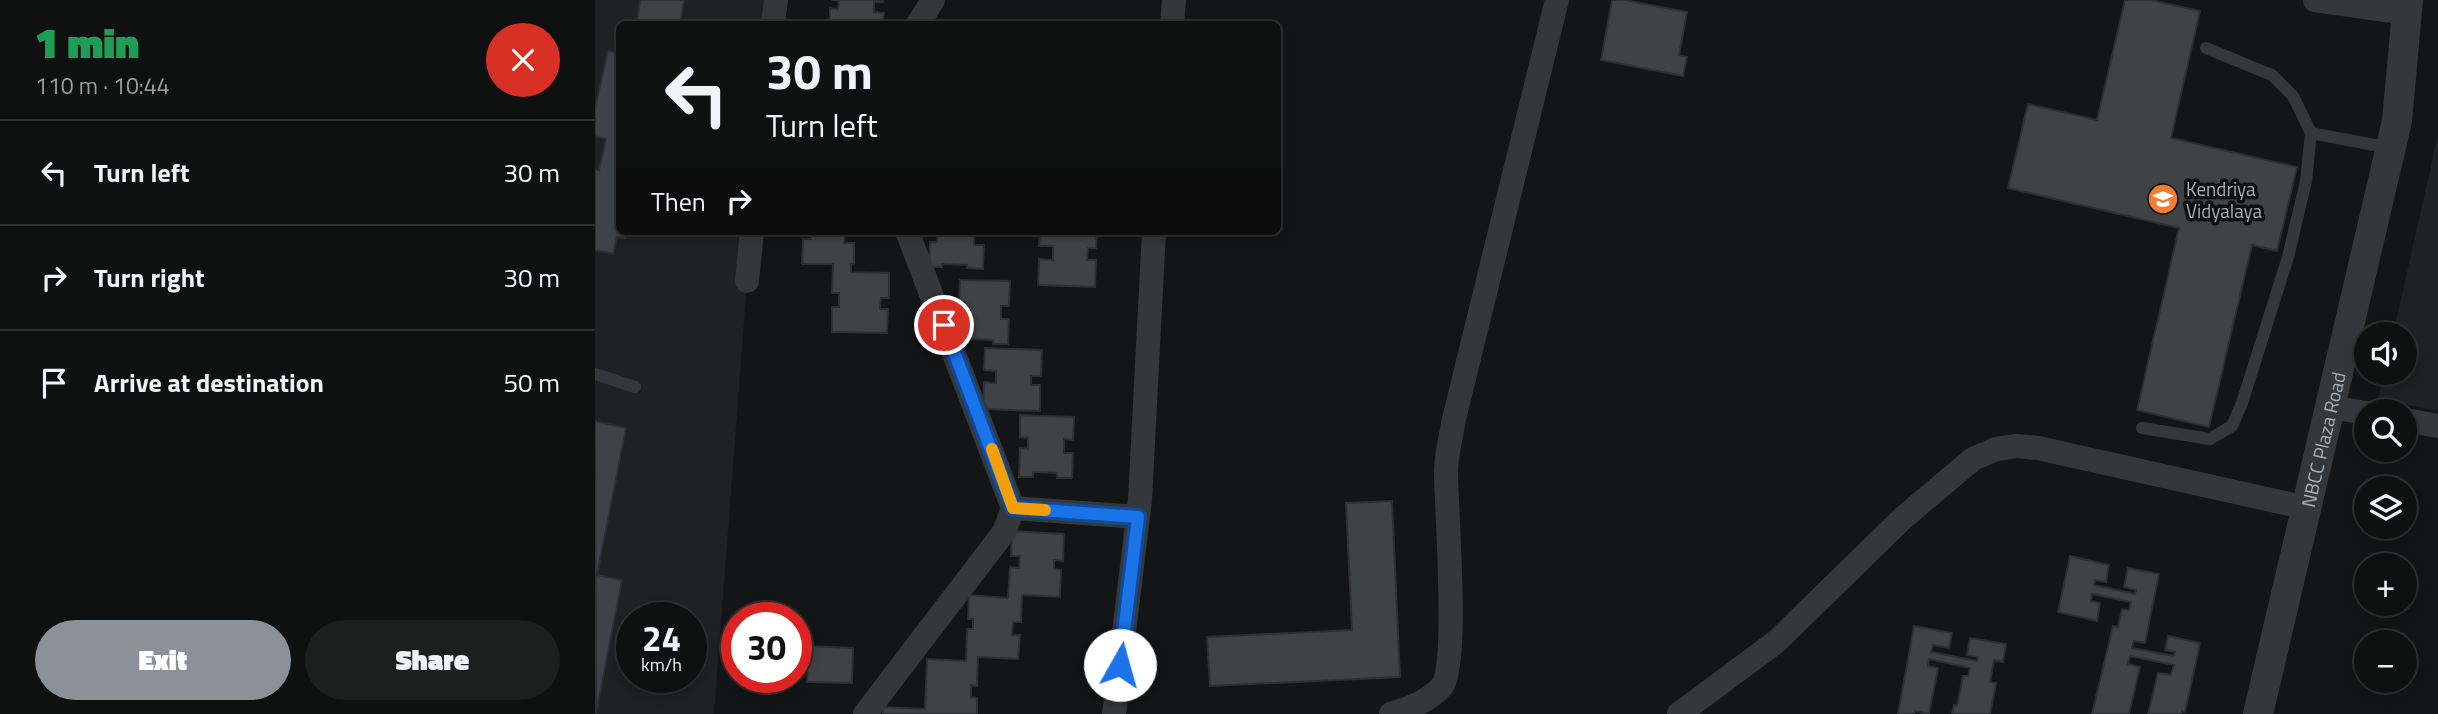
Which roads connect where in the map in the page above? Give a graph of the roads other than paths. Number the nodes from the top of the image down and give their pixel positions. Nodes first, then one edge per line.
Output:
1 (776, 0) edge
2 (933, 0) edge
3 (1174, 0) edge
4 (1557, 0) edge
5 (2315, 0) edge
6 (2408, 7) edge
7 (773, 21) edge
8 (920, 21) edge
9 (1172, 21) edge
10 (2206, 48) dead end
11 (2311, 133) junction
12 (2391, 148) junction
13 (752, 235) edge
14 (909, 235) edge
15 (1154, 235) edge
16 (747, 281) dead end
17 (595, 374) edge
18 (635, 387) dead end
19 (2330, 407) junction
20 (2354, 411) edge
21 (2417, 422) edge
22 (2438, 426) edge
23 (2142, 428) dead end
24 (1013, 508) junction
25 (2307, 508) junction
26 (1138, 517) junction
27 (865, 714) edge
28 (1114, 714) edge
29 (1391, 714) edge
30 (1679, 714) edge
31 (2259, 714) edge

1 - 7 street
2 - 8 street
3 - 9 street
4 - 29 street
5 - 6 street
6 - 12 street, NBCC Plaza Road
10 - 11 lane
11 - 12 lane
11 - 23 lane
12 - 19 street, NBCC Plaza Road
13 - 16 street
14 - 24 street
15 - 26 street
17 - 18 lane
19 - 20 street
19 - 25 street, NBCC Plaza Road
21 - 22 street
24 - 26 street
24 - 27 street
25 - 30 street
25 - 31 street, NBCC Plaza Road
26 - 28 street

